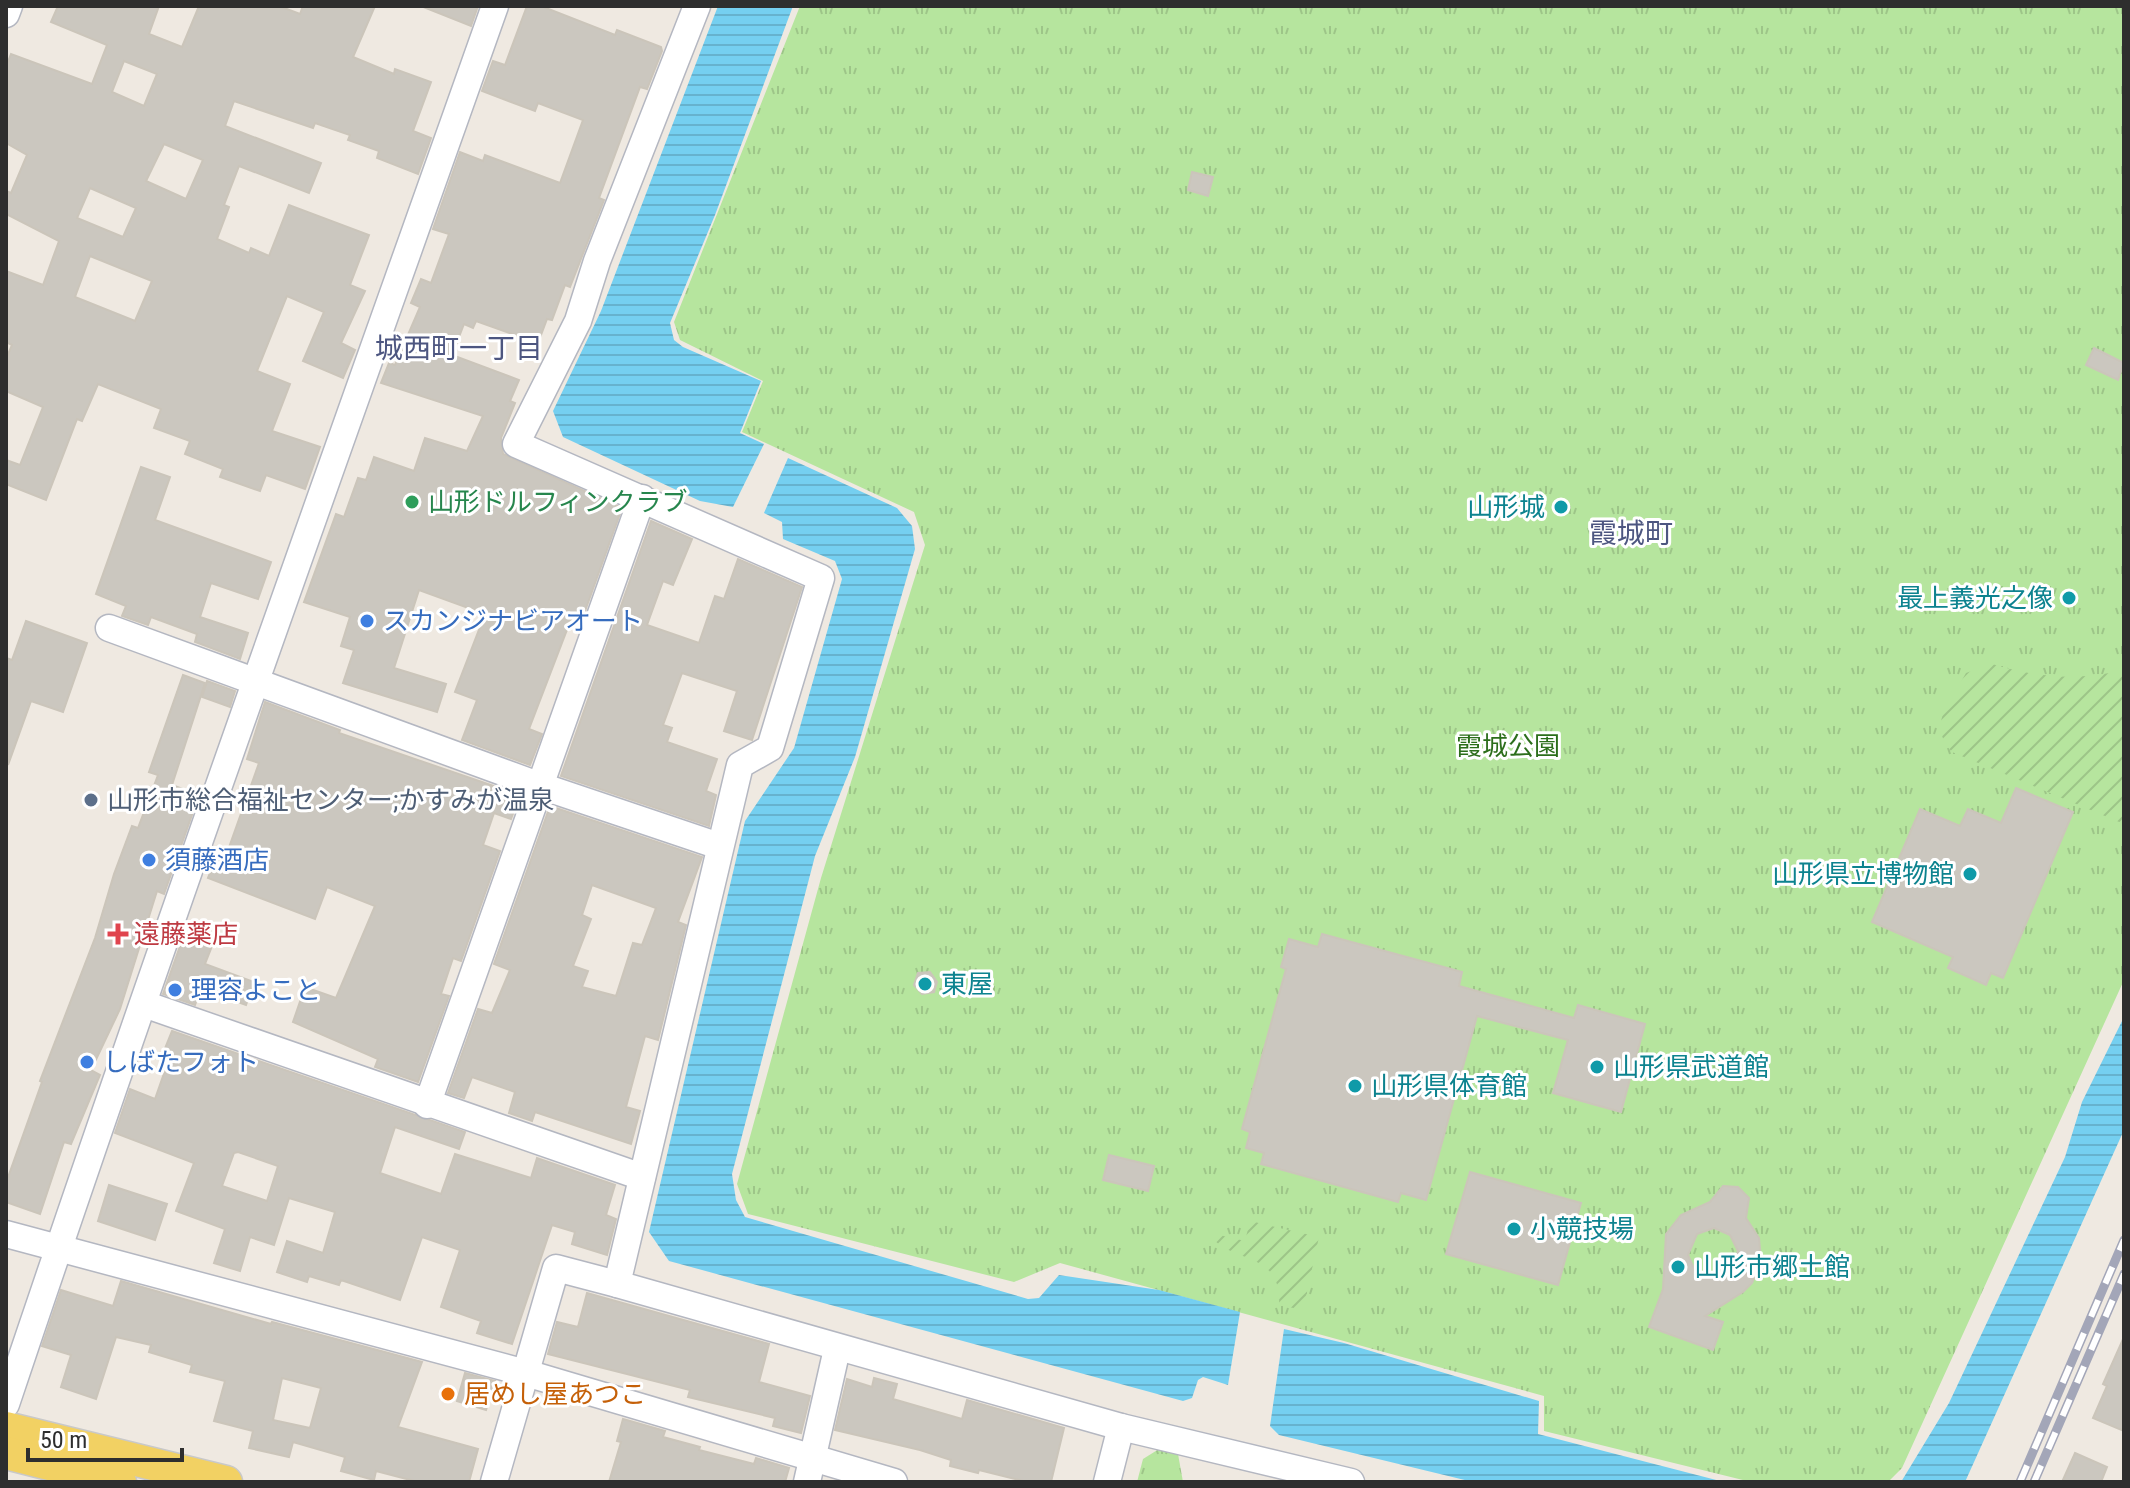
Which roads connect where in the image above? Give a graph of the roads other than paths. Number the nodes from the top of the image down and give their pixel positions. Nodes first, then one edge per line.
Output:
1 (9, 6) edge
2 (495, 6) edge
3 (697, 6) edge
4 (6, 14) edge
5 (642, 498) junction
6 (109, 628) dead end
7 (258, 683) junction
8 (538, 785) junction
9 (719, 846) junction
10 (144, 1004) junction
11 (427, 1105) junction
12 (642, 1177) junction
13 (6, 1234) edge
14 (58, 1250) junction
15 (617, 1284) junction
16 (837, 1349) junction
17 (526, 1373) junction
18 (6, 1404) edge
19 (1121, 1427) junction
20 (6, 1428) edge
21 (6, 1453) edge
22 (809, 1471) edge
23 (1264, 1473) edge
24 (120, 1482) edge
25 (226, 1482) edge
26 (494, 1482) edge
27 (894, 1482) edge
28 (1107, 1482) edge
29 (1351, 1482) edge

1 - 4 street
2 - 7 street
3 - 5 street
5 - 8 street
5 - 9 street
6 - 7 street
7 - 8 street
7 - 10 street
8 - 9 street
8 - 11 street
9 - 12 street
10 - 11 street
10 - 14 street
11 - 12 street
12 - 15 street
13 - 14 street
14 - 17 street
14 - 18 street
15 - 16 street
15 - 17 street
16 - 19 street
16 - 22 street
17 - 22 street
17 - 26 street
19 - 23 street
19 - 28 street
20 - 25 main road
21 - 24 main road
22 - 27 street
23 - 29 street

